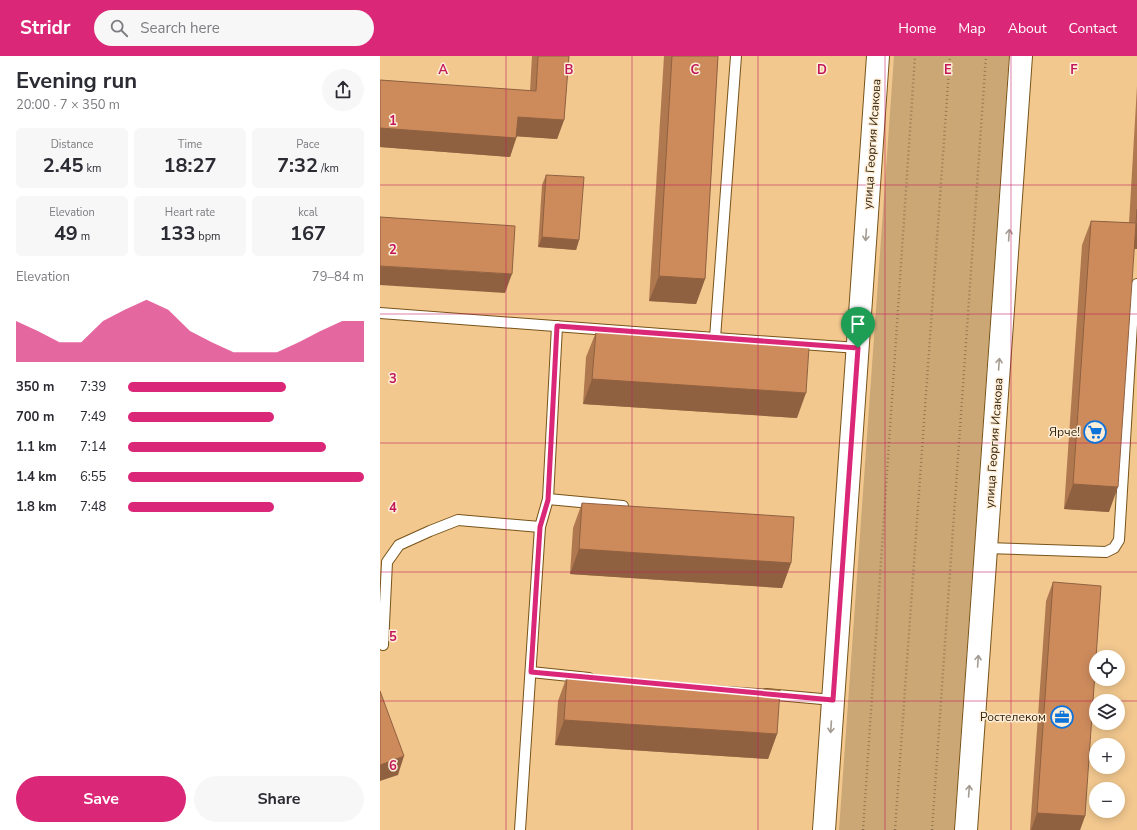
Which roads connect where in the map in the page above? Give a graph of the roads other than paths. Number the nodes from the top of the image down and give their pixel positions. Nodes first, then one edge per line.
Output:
1 (736, 56) edge
2 (878, 56) edge
3 (1021, 56) edge
4 (1137, 284) edge
5 (380, 313) edge
6 (557, 326) junction
7 (715, 338) junction
8 (858, 348) junction
9 (548, 500) junction
10 (634, 507) edge
11 (540, 527) junction
12 (986, 548) junction
13 (383, 645) dead end
14 (531, 672) junction
15 (602, 679) edge
16 (758, 693) edge
17 (833, 700) junction
18 (520, 830) edge
19 (824, 830) edge
20 (966, 830) edge

1 - 7 lane
2 -> 8 street, улица Георгия Исакова
12 -> 3 street, улица Георгия Исакова
4 - 12 lane
5 - 6 lane
6 - 7 lane
6 - 9 lane
7 - 8 lane
8 - 17 street, улица Георгия Исакова
9 - 10 lane
9 - 11 lane
11 - 13 lane
11 - 14 lane
20 -> 12 street, улица Георгия Исакова
14 - 15 lane
14 - 18 lane
16 - 17 lane
17 -> 19 street, улица Георгия Исакова

